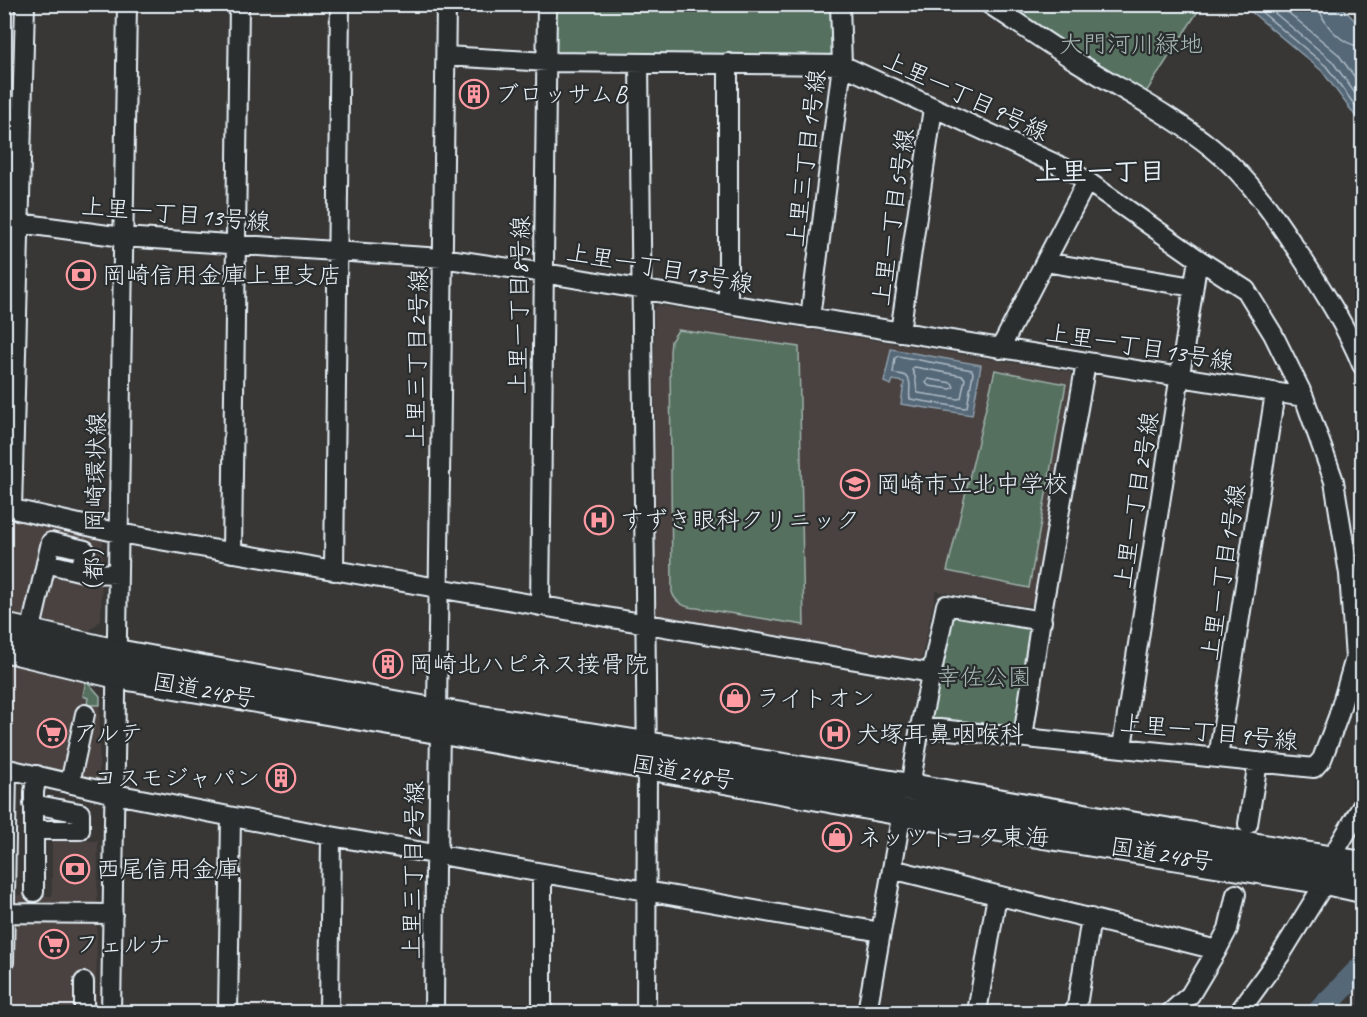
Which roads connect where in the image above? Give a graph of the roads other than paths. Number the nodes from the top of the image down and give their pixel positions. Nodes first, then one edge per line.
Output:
1 (25, 4) edge
2 (127, 4) edge
3 (239, 4) edge
4 (340, 4) edge
5 (446, 4) edge
6 (547, 4) edge
7 (840, 4) edge
8 (989, 4) edge
9 (446, 56) junction
10 (546, 62) junction
11 (639, 63) junction
12 (728, 63) junction
13 (842, 65) junction
14 (933, 108) junction
15 (1087, 181) junction
16 (12, 222) edge
17 (123, 237) junction
18 (237, 243) junction
19 (338, 250) junction
20 (442, 258) junction
21 (1198, 260) junction
22 (1045, 262) junction
23 (544, 273) junction
24 (1193, 287) junction
25 (642, 290) junction
26 (728, 304) junction
27 (810, 318) junction
28 (900, 332) junction
29 (1000, 349) junction
30 (1086, 363) junction
31 (1362, 365) edge
32 (1179, 377) junction
33 (1275, 393) junction
34 (1304, 397) junction
35 (8, 508) edge
36 (119, 533) junction
37 (232, 553) junction
38 (334, 571) junction
39 (118, 574) junction
40 (438, 588) junction
41 (540, 606) junction
42 (1042, 621) junction
43 (646, 624) junction
44 (4, 627) edge
45 (30, 633) junction
46 (4, 648) edge
47 (117, 664) junction
48 (931, 673) junction
49 (85, 714) dead end
50 (438, 721) junction
51 (920, 726) junction
52 (1023, 737) junction
53 (1122, 747) junction
54 (646, 755) junction
55 (1218, 758) junction
56 (1258, 762) junction
57 (6, 768) edge
58 (37, 776) junction
59 (69, 783) junction
60 (910, 787) junction
61 (115, 794) junction
62 (33, 804) junction
63 (1362, 806) edge
64 (902, 812) junction
65 (231, 817) junction
66 (1248, 824) dead end
67 (34, 830) junction
68 (331, 836) junction
69 (6, 849) edge
70 (34, 849) junction
71 (438, 856) junction
72 (892, 868) junction
73 (1328, 871) junction
74 (542, 874) junction
75 (1361, 880) edge
76 (647, 890) junction
77 (34, 892) dead end
78 (1236, 894) dead end
79 (997, 895) junction
80 (5, 913) edge
81 (113, 914) junction
82 (1091, 918) junction
83 (881, 932) junction
84 (1217, 950) junction
85 (4, 962) edge
86 (84, 998) edge
87 (111, 1006) edge
88 (228, 1012) edge
89 (330, 1012) edge
90 (434, 1012) edge
91 (542, 1012) edge
92 (646, 1012) edge
93 (867, 1012) edge
94 (977, 1012) edge
95 (1076, 1012) edge
96 (1170, 1012) edge
97 (1239, 1012) edge

1 - 16 street
2 - 17 street, （都）岡崎環状線
3 - 18 street
4 - 19 street
5 - 9 street, 上里三丁目2号線
6 - 10 street, 上里一丁目8号線
7 - 13 street, 上里三丁目1号線
8 - 31 street
9 - 10 street, 上里一丁目9号線
9 - 20 street, 上里三丁目2号線
10 - 11 street, 上里一丁目9号線
10 - 23 street, 上里一丁目8号線
11 - 12 street, 上里一丁目9号線
11 - 25 street
12 - 13 street, 上里一丁目9号線
12 - 26 street
13 - 14 street, 上里一丁目9号線
13 - 27 street, 上里三丁目1号線
14 - 15 street, 上里一丁目9号線
14 - 28 street, 上里一丁目5号線
15 - 21 street, 上里一丁目9号線
15 - 22 street
16 - 17 street, 上里一丁目13号線
16 - 35 street
17 - 18 street, 上里一丁目13号線
17 - 36 street, （都）岡崎環状線
18 - 19 street, 上里一丁目13号線
18 - 37 street
19 - 20 street, 上里一丁目13号線
19 - 38 street
20 - 23 street, 上里一丁目13号線
20 - 40 street, 上里三丁目2号線
21 - 24 street, 上里一丁目2号線
21 - 34 street, 上里一丁目9号線
22 - 24 street
22 - 29 street
23 - 25 street, 上里一丁目13号線
23 - 41 street, 上里一丁目8号線
24 - 32 street, 上里一丁目2号線
25 - 26 street, 上里一丁目13号線
25 - 43 street
26 - 27 street, 上里一丁目13号線
27 - 28 street, 上里一丁目13号線
28 - 29 street, 上里一丁目13号線
29 - 30 street, 上里一丁目13号線
30 - 32 street, 上里一丁目13号線
30 - 42 street
32 - 33 street, 上里一丁目13号線
32 - 53 street, 上里一丁目2号線
33 - 34 street, 上里一丁目13号線
33 - 55 street, 上里一丁目1号線
34 - 56 street, 上里一丁目9号線
35 - 36 street
36 - 37 street
36 - 39 street, （都）岡崎環状線
37 - 38 street
38 - 40 street
39 - 45 street
39 - 47 street, （都）岡崎環状線
40 - 41 street
40 - 50 street, 上里三丁目2号線
41 - 43 street
42 - 48 street
42 - 52 street
43 - 48 street
43 - 54 street
44 - 45 highway, 国道248号
45 - 47 highway, 国道248号
46 - 47 highway, 国道248号
47 - 50 highway, 国道248号
47 - 61 street, （都）岡崎環状線
48 - 51 street
49 - 59 street
50 - 54 highway, 国道248号
50 - 71 street, 上里三丁目2号線
51 - 52 street, 上里一丁目9号線
51 - 60 street
52 - 53 street, 上里一丁目9号線
53 - 55 street, 上里一丁目9号線
54 - 60 highway, 国道248号
54 - 64 highway, 国道248号
54 - 76 street
55 - 56 street, 上里一丁目9号線
56 - 66 street
57 - 58 street
57 - 69 street
58 - 59 street
58 - 62 street
59 - 61 street
60 - 73 highway, 国道248号
61 - 65 street
61 - 81 street, （都）岡崎環状線
62 - 67 street
62 - 67 street
63 - 73 street
64 - 72 street
64 - 73 highway, 国道248号
65 - 68 street
65 - 88 street
67 - 70 street
68 - 71 street
68 - 89 street
69 - 70 street
69 - 80 street
70 - 77 street
71 - 74 street
71 - 90 street, 上里三丁目2号線
72 - 79 street
72 - 83 street
73 - 75 highway, 国道248号
73 - 97 street
74 - 76 street
74 - 91 street
76 - 83 street
76 - 92 street
78 - 84 street
79 - 82 street
79 - 94 street
80 - 81 street
80 - 85 street
81 - 87 street, （都）岡崎環状線
82 - 84 street
82 - 95 street
83 - 93 street
84 - 96 street
86 - 87 street

